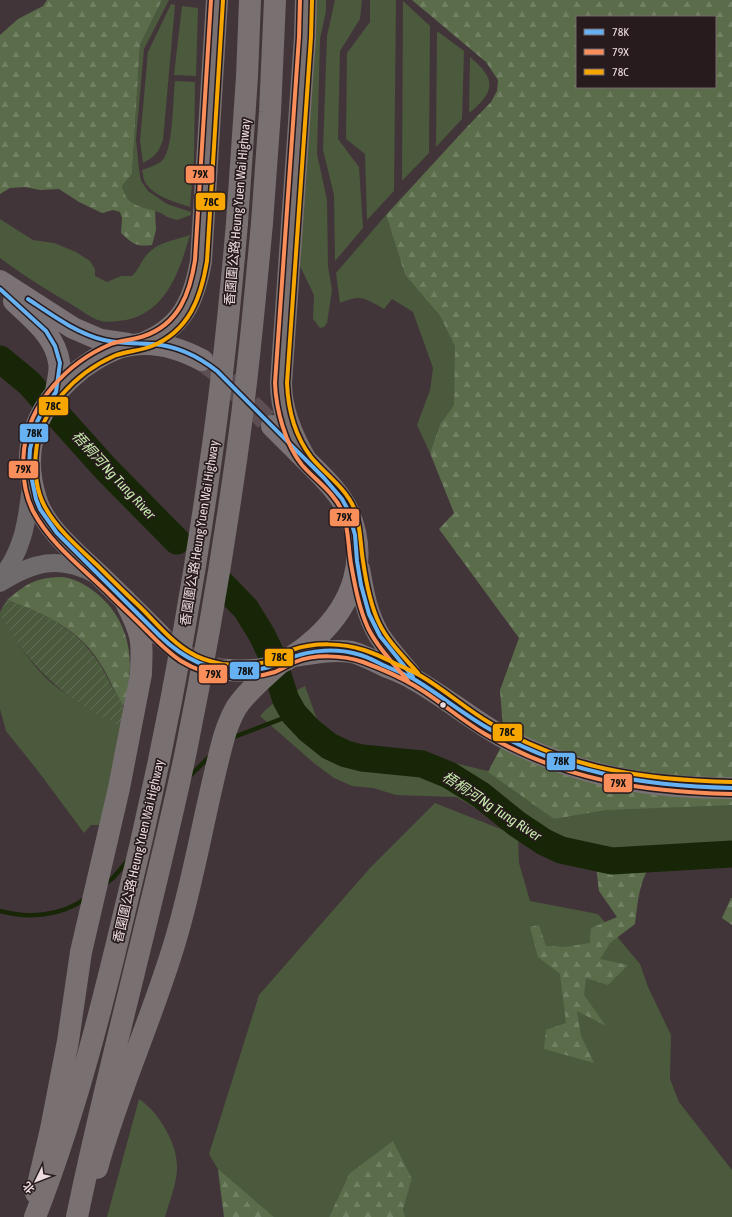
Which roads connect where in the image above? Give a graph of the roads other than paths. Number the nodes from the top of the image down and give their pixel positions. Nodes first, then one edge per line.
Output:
1 (217, 0) edge
2 (250, 0) edge
3 (275, 0) edge
4 (306, 0) edge
5 (0, 281) edge
6 (0, 288) edge
7 (136, 344) junction
8 (202, 360) tunnel mouth
9 (67, 369) junction
10 (272, 426) tunnel mouth
11 (306, 460) junction
12 (30, 473) junction
13 (357, 561) junction
14 (101, 577) junction
15 (0, 579) edge
16 (0, 583) edge
17 (125, 600) junction
18 (159, 634) tunnel mouth
19 (299, 654) junction
20 (415, 680) junction
21 (732, 788) edge
22 (29, 1217) edge
23 (36, 1217) edge
24 (77, 1217) edge
25 (83, 1217) edge

1 - 7 highway
2 - 23 highway, 香園圍公路 Heung Yuen Wai Highway, bridge
3 - 24 highway, 香園圍公路 Heung Yuen Wai Highway, bridge
4 - 11 highway
5 - 7 main road
6 - 9 main road
7 - 8 main road
7 - 9 main road
9 - 12 main road
10 - 11 main road
11 - 13 main road
12 - 14 main road
12 - 15 street
13 - 19 main road
13 - 20 main road
14 - 16 street
14 - 17 main road
17 - 18 main road
17 - 22 highway
19 - 20 main road
19 - 25 highway
20 - 21 main road

